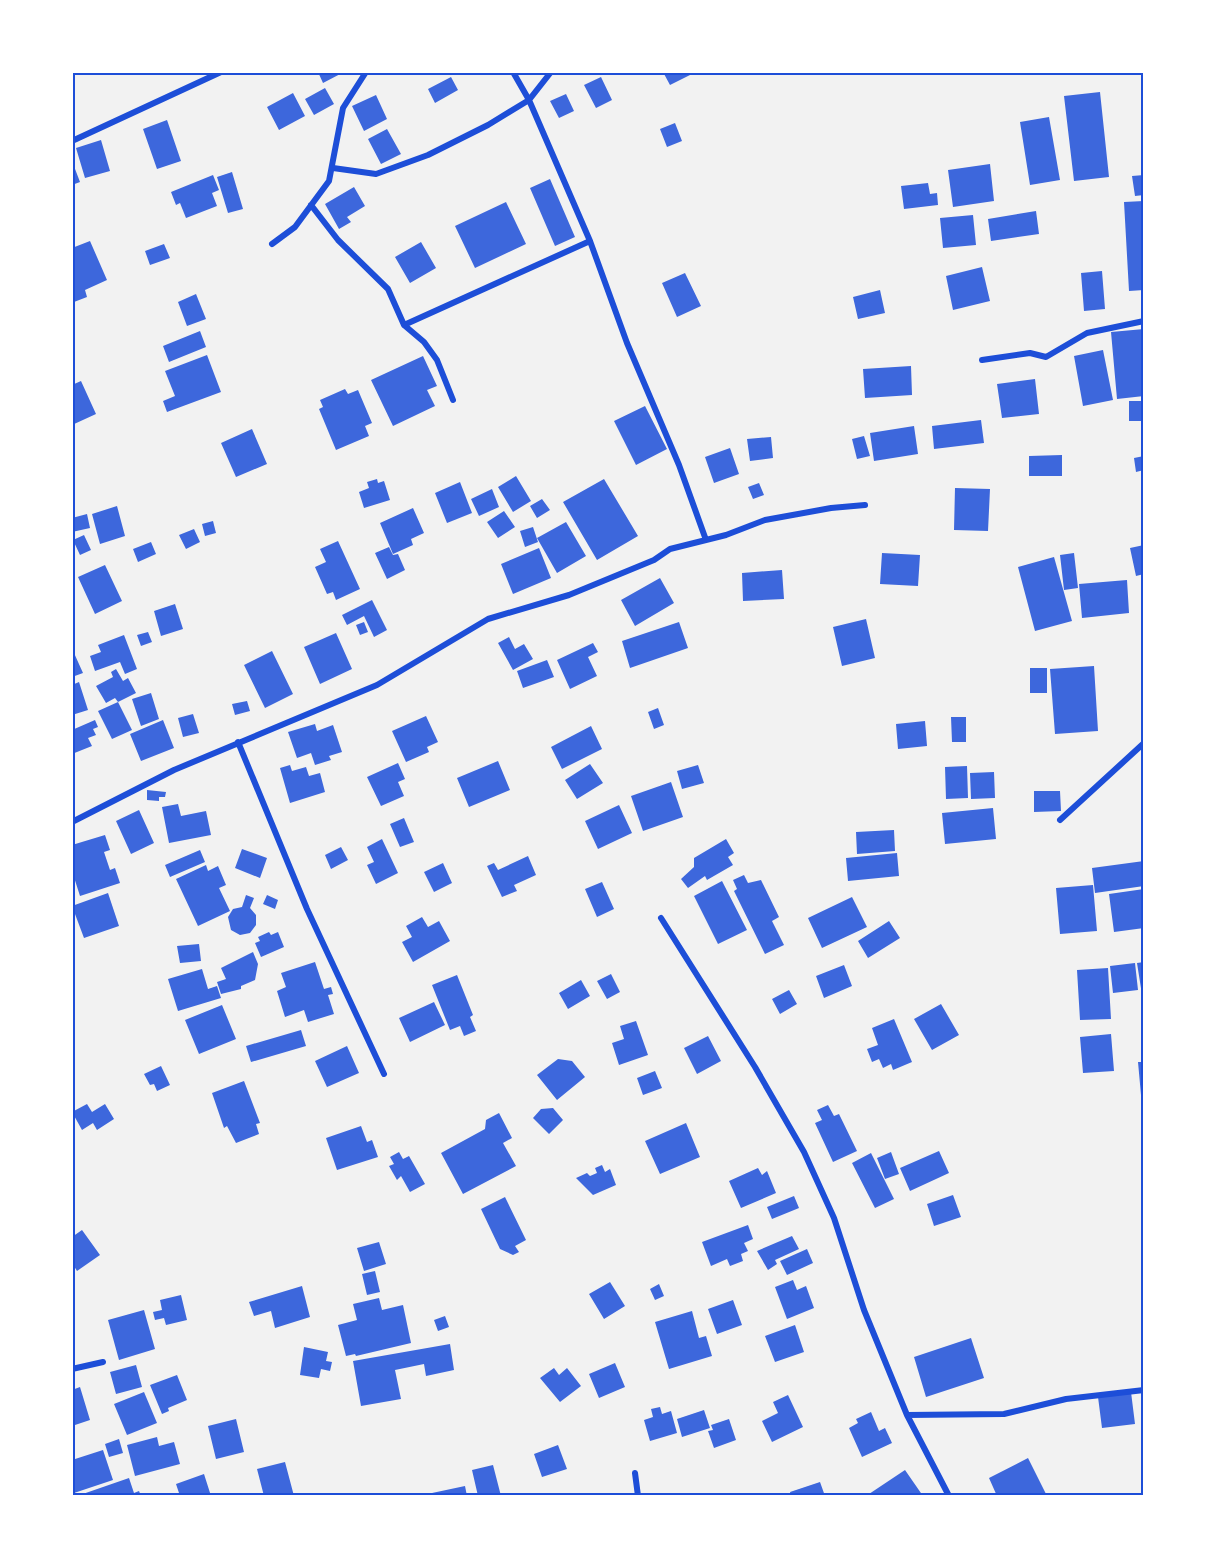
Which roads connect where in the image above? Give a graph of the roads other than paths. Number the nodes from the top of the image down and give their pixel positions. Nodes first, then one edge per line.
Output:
1 (221, 72) edge
2 (366, 72) edge
3 (513, 72) edge
4 (551, 72) edge
5 (210, 75) edge
6 (530, 100) junction
7 (72, 141) edge
8 (333, 168) junction
9 (311, 205) junction
10 (590, 241) junction
11 (272, 244) dead end
12 (1144, 321) edge
13 (404, 324) junction
14 (982, 360) dead end
15 (453, 400) dead end
16 (865, 505) dead end
17 (706, 540) junction
18 (237, 742) junction
19 (1144, 743) edge
20 (1059, 820) dead end
21 (72, 822) edge
22 (661, 918) dead end
23 (384, 1074) dead end
24 (103, 1362) dead end
25 (72, 1369) edge
26 (1144, 1390) edge
27 (907, 1415) junction
28 (635, 1473) dead end
29 (638, 1496) edge
30 (949, 1496) edge

1 - 5 street
2 - 8 street
3 - 6 street
4 - 6 street
5 - 7 street
6 - 8 street
6 - 10 street
8 - 9 street
9 - 11 street
9 - 13 street
10 - 13 street
10 - 17 street
12 - 14 street
13 - 15 street
16 - 17 street
17 - 18 street
18 - 21 street
18 - 23 street
19 - 20 street
22 - 27 street
24 - 25 street
26 - 27 street
27 - 30 street
28 - 29 street

